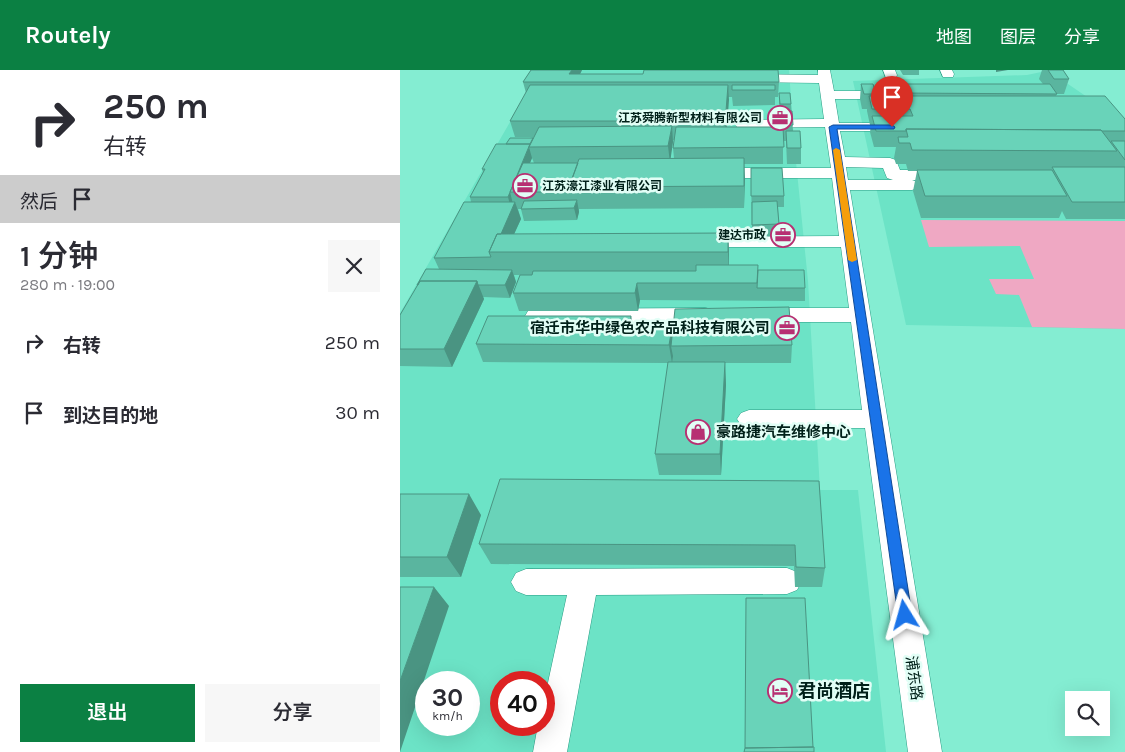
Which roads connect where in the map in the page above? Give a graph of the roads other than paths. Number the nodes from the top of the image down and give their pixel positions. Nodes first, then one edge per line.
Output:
1 (738, 78) edge
2 (826, 81) edge
3 (942, 95) edge
4 (742, 124) dead end
5 (832, 125) junction
6 (906, 127) edge
7 (691, 173) edge
8 (840, 174) junction
9 (850, 241) junction
10 (679, 242) edge
11 (861, 314) junction
12 (511, 316) edge
13 (750, 419) dead end
14 (876, 419) junction
15 (787, 581) dead end
16 (526, 582) dead end
17 (584, 582) junction
18 (550, 752) edge
19 (925, 752) edge

1 - 2 street
2 - 3 street
2 - 5 street, 浦东路
4 - 5 street
5 - 6 street
5 - 8 street, 浦东路
7 - 8 street
8 - 8 street
8 - 9 street, 浦东路
9 - 10 street
9 - 11 street, 浦东路
11 - 12 street
11 - 14 street, 浦东路
13 - 14 street
14 - 19 street, 浦东路
15 - 17 street
16 - 17 street
17 - 18 street

